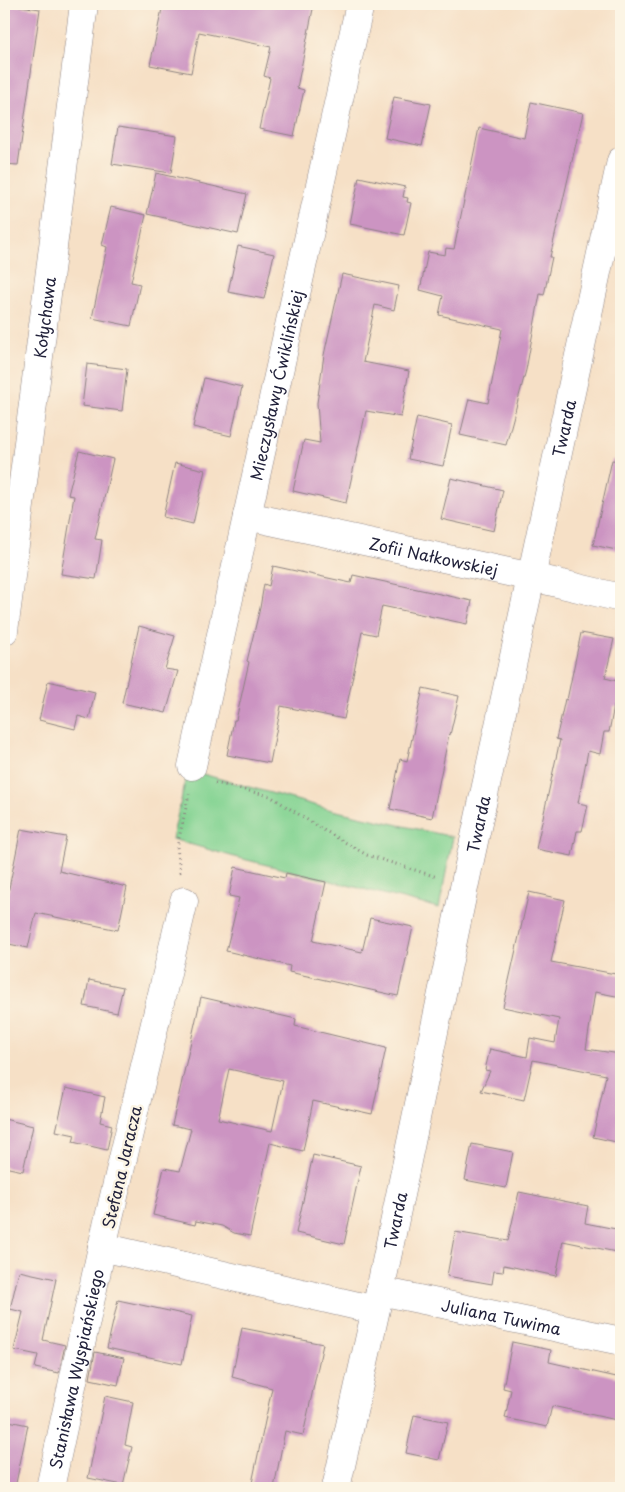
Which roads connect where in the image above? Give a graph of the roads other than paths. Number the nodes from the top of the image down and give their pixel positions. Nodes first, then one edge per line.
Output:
1 (84, 4) edge
2 (360, 4) edge
3 (621, 161) edge
4 (610, 272) edge
5 (247, 516) junction
6 (532, 577) junction
7 (621, 598) edge
8 (4, 631) edge
9 (192, 772) road end
10 (184, 901) road end
11 (102, 1247) junction
12 (378, 1301) junction
13 (621, 1341) edge
14 (50, 1488) edge
15 (336, 1488) edge

1 - 8 street, Kołychawa
2 - 5 street, Mieczysławy Ćwiklińskiej
3 - 4 street, Twarda
4 - 6 street, Twarda
5 - 6 street, Zofii Nałkowskiej
5 - 9 street, Mieczysławy Ćwiklińskiej
6 - 7 street, Zofii Nałkowskiej
6 - 12 street, Twarda
10 - 11 street, Stefana Jaracza
11 - 12 street, Stefana Jaracza
11 - 14 street, Stanisława Wyspiańskiego
12 - 13 street, Juliana Tuwima
12 - 15 street, Twarda

